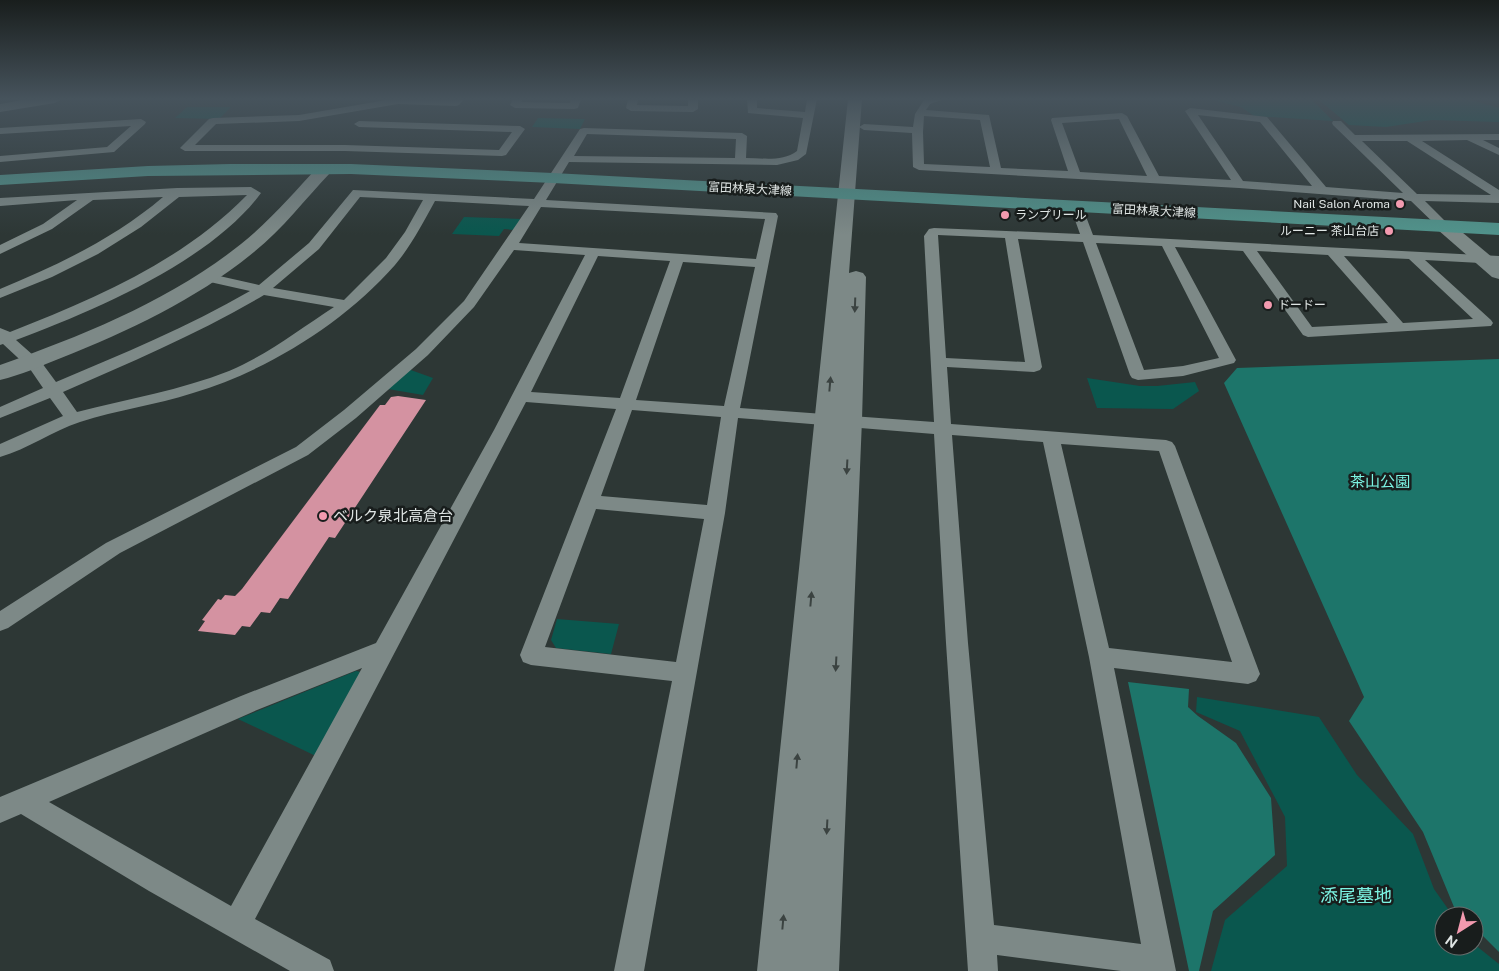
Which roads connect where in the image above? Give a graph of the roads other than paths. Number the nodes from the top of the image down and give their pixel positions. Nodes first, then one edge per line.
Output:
1 (116, 144) edge
2 (189, 144) edge
3 (348, 144) edge
4 (508, 144) edge
5 (576, 144) edge
6 (741, 144) edge
7 (803, 144) edge
8 (854, 144) edge
9 (861, 144) edge
10 (918, 144) edge
11 (990, 144) edge
12 (1065, 144) edge
13 (1137, 144) edge
14 (1212, 144) edge
15 (1284, 144) edge
16 (1360, 144) edge
17 (1420, 144) edge
18 (1483, 144) edge
19 (345, 148) junction
20 (1499, 152) edge
21 (0, 159) edge
22 (567, 159) junction
23 (740, 161) junction
24 (326, 169) junction
25 (996, 171) junction
26 (1076, 175) junction
27 (553, 178) junction
28 (0, 180) edge
29 (1155, 180) junction
30 (1239, 184) junction
31 (1322, 190) junction
32 (177, 192) junction
33 (852, 194) junction
34 (1499, 195) edge
35 (90, 196) junction
36 (431, 197) junction
37 (1412, 197) junction
38 (1499, 199) edge
39 (0, 202) edge
40 (537, 202) junction
41 (1076, 206) junction
42 (1444, 226) junction
43 (1499, 229) edge
44 (1010, 234) junction
45 (1089, 239) junction
46 (1167, 244) junction
47 (510, 246) junction
48 (1248, 248) junction
49 (0, 250) edge
50 (1332, 251) junction
51 (593, 252) junction
52 (1414, 256) junction
53 (678, 257) junction
54 (1491, 259) edge
55 (761, 263) junction
56 (1499, 273) edge
57 (206, 277) junction
58 (262, 290) junction
59 (0, 294) edge
60 (346, 305) junction
61 (1399, 327) junction
62 (2, 337) edge
63 (32, 361) junction
64 (938, 362) junction
65 (0, 373) edge
66 (54, 391) junction
67 (520, 396) junction
68 (626, 404) junction
69 (731, 411) junction
70 (0, 413) edge
71 (73, 418) junction
72 (838, 420) junction
73 (942, 428) junction
74 (1051, 438) junction
75 (0, 451) edge
76 (588, 502) junction
77 (715, 513) junction
78 (0, 622) edge
79 (386, 649) junction
80 (1100, 657) junction
81 (684, 674) junction
82 (11, 805) edge
83 (236, 925) junction
84 (981, 938) junction
85 (1160, 966) edge
86 (319, 971) edge
87 (629, 971) edge
88 (778, 971) edge
89 (818, 971) edge
90 (983, 971) edge

1 - 21 street
2 - 19 street
3 - 19 street
4 - 19 street
5 - 22 street
6 - 23 street
7 - 23 street
8 - 33 street
9 - 33 street
10 - 25 street
11 - 25 street
12 - 26 street
13 - 29 street
14 - 30 street
15 - 31 street
16 - 37 street
17 - 34 street
18 - 20 street
19 - 24 street
22 - 23 street
22 - 27 street
24 - 27 main road, 富田林泉大津線
24 - 28 main road, 富田林泉大津線
24 - 57 street
25 - 26 street
26 - 29 street
27 - 33 main road, 富田林泉大津線
27 - 40 street
29 - 30 street
30 - 31 street
31 - 37 street
32 - 35 street
32 - 59 street
32 - 62 street
33 - 41 main road, 富田林泉大津線
33 - 72 street
35 - 39 street
35 - 49 street
36 - 40 street
36 - 58 street
36 - 60 street
37 - 38 street
37 - 42 street
40 - 47 street
40 - 55 street
41 - 42 main road, 富田林泉大津線
41 - 45 street
42 - 43 main road, 富田林泉大津線
42 - 54 street
44 - 45 street
44 - 64 street
44 - 64 street
45 - 46 street
45 - 46 street
46 - 48 street
47 - 51 street
47 - 78 street
48 - 50 street
48 - 61 street
50 - 52 street
50 - 61 street
51 - 53 street
51 - 67 street
52 - 54 street
52 - 61 street
53 - 55 street
53 - 68 street
54 - 56 street
55 - 69 street
57 - 58 street
57 - 63 street
58 - 60 street
58 - 66 street
60 - 71 street
62 - 63 street
63 - 65 street
63 - 66 street
64 - 73 street
66 - 70 street
66 - 71 street
67 - 68 street
67 - 79 street
68 - 69 street
68 - 76 street
69 - 72 street
69 - 77 street
71 - 75 street
72 - 73 street
88 -> 72 street
72 -> 89 street
73 - 74 street
73 - 84 street
74 - 80 street
74 - 80 street
76 - 77 street
76 - 81 street
77 - 81 street
79 - 82 street
79 - 83 street
80 - 85 street
81 - 87 street
82 - 83 street
83 - 86 street
84 - 85 street
84 - 90 street

